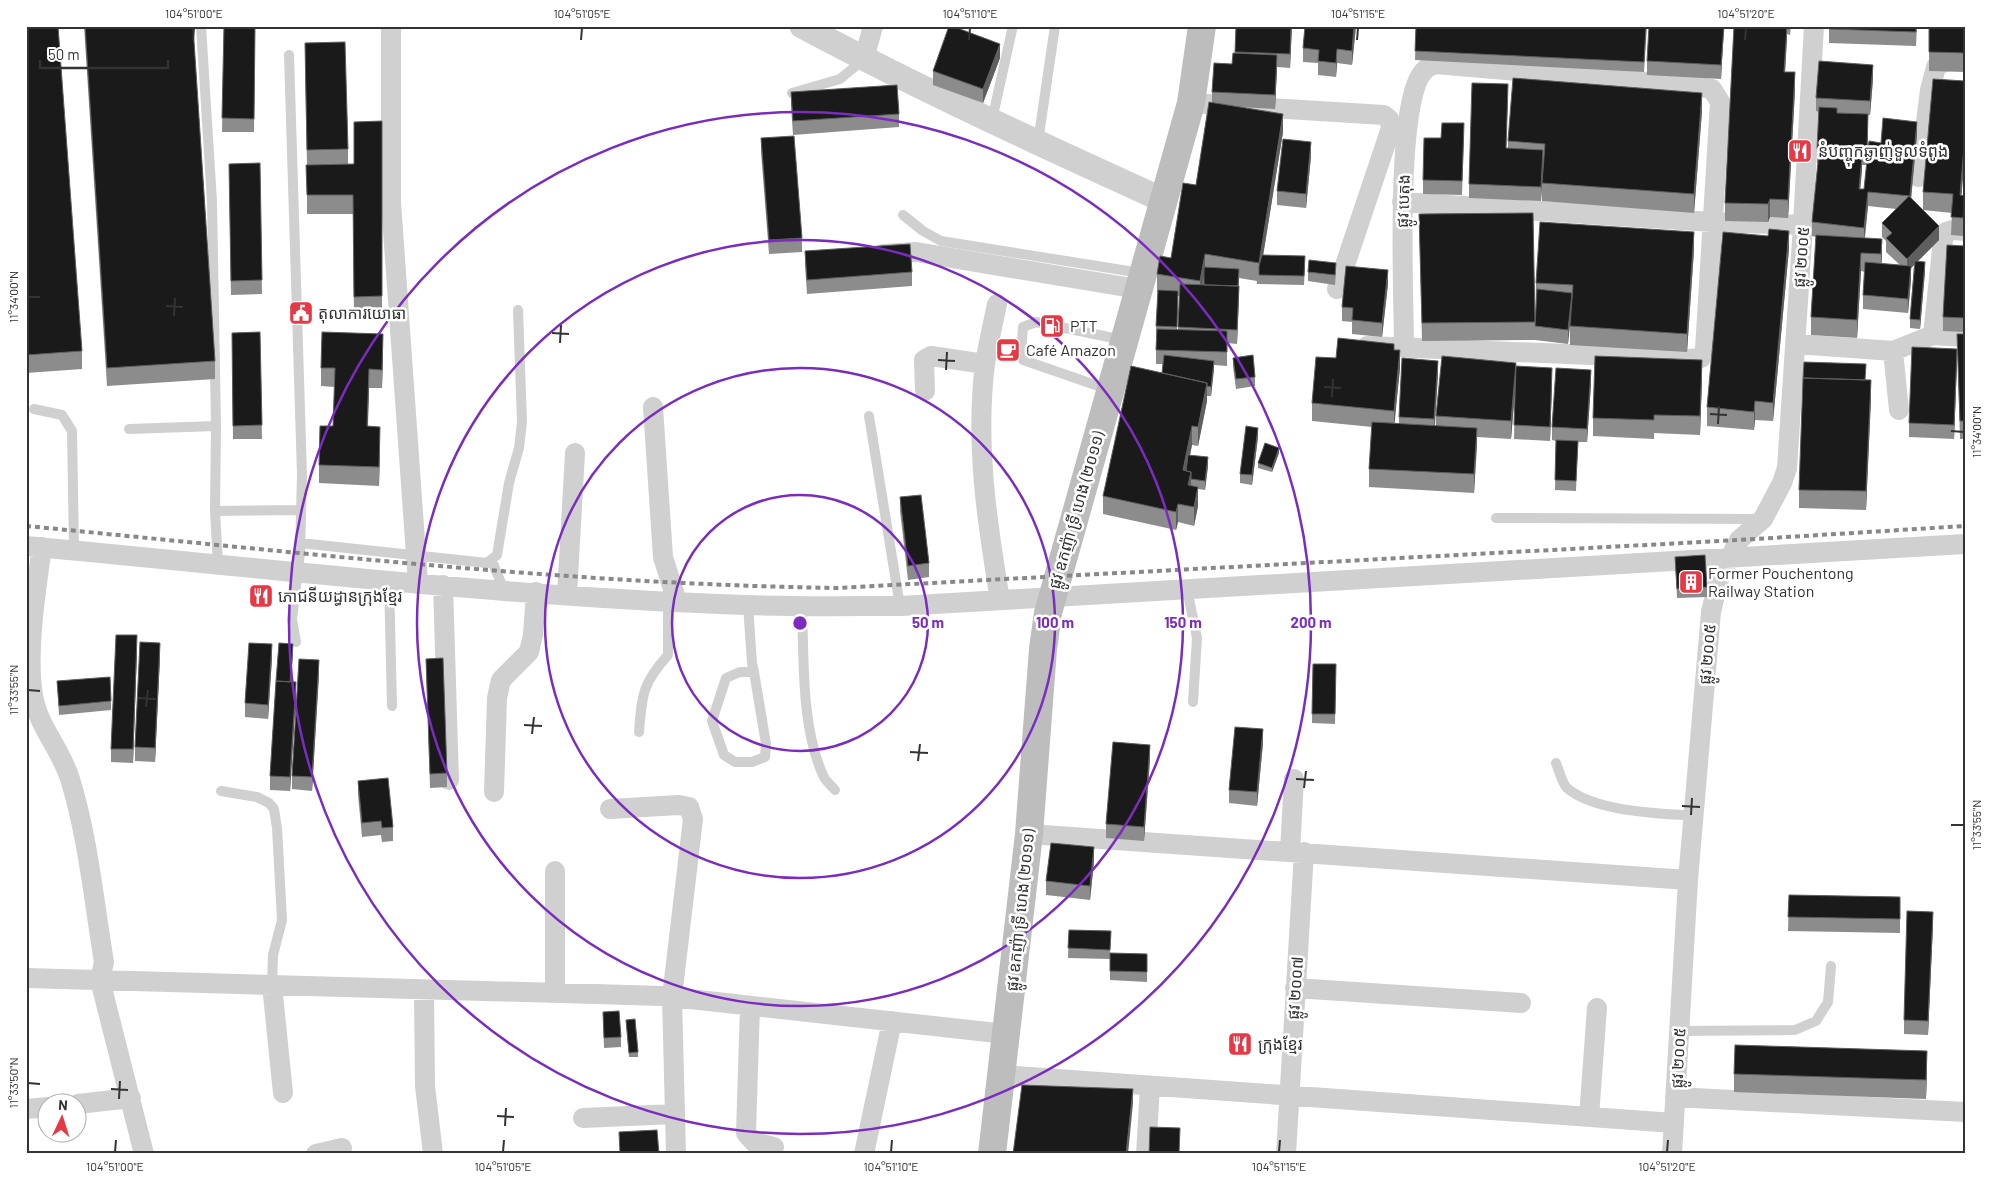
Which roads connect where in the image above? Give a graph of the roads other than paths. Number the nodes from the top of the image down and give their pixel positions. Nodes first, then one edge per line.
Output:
1 (201, 26) edge
2 (390, 26) edge
3 (802, 26) edge
4 (873, 26) edge
5 (1055, 26) edge
6 (1202, 26) edge
7 (1814, 26) edge
8 (1012, 30) dead end
9 (289, 55) dead end
10 (864, 59) junction
11 (1965, 59) edge
12 (792, 93) edge
13 (1191, 103) junction
14 (992, 121) junction
15 (1038, 143) junction
16 (1919, 178) dead end
17 (1163, 200) junction
18 (1402, 202) junction
19 (903, 215) dead end
20 (1712, 222) junction
21 (1803, 225) junction
22 (1965, 231) edge
23 (868, 255) edge
24 (1140, 281) junction
25 (1337, 290) dead end
26 (997, 304) dead end
27 (518, 310) dead end
28 (1933, 335) junction
29 (1965, 336) edge
30 (1124, 340) junction
31 (1796, 344) junction
32 (1350, 346) edge
33 (1404, 347) junction
34 (1893, 351) junction
35 (985, 364) junction
36 (1110, 390) junction
37 (925, 391) dead end
38 (653, 407) dead end
39 (34, 409) dead end
40 (1899, 410) dead end
41 (869, 416) dead end
42 (216, 426) junction
43 (129, 428) dead end
44 (575, 453) dead end
45 (301, 510) junction
46 (215, 511) junction
47 (1496, 518) dead end
48 (1763, 519) junction
49 (300, 543) junction
50 (1965, 544) edge
51 (34, 547) edge
52 (74, 550) junction
53 (415, 555) junction
54 (1730, 558) junction
55 (492, 561) junction
56 (218, 564) junction
57 (298, 572) junction
58 (389, 580) junction
59 (418, 583) junction
60 (443, 585) junction
61 (1187, 589) junction
62 (504, 590) junction
63 (536, 592) junction
64 (567, 594) junction
65 (1052, 596) junction
66 (1000, 600) junction
67 (673, 602) junction
68 (748, 606) junction
69 (802, 606) junction
70 (900, 606) junction
71 (296, 642) dead end
72 (754, 672) junction
73 (1193, 702) dead end
74 (392, 706) dead end
75 (639, 732) dead end
76 (1556, 763) dead end
77 (1294, 778) dead end
78 (449, 780) edge
79 (835, 790) dead end
80 (221, 791) dead end
81 (494, 792) dead end
82 (610, 808) dead end
83 (1694, 816) junction
84 (1028, 834) junction
85 (1297, 852) junction
86 (555, 871) dead end
87 (1688, 880) junction
88 (1831, 966) dead end
89 (26, 978) edge
90 (100, 980) junction
91 (272, 986) junction
92 (1295, 988) junction
93 (424, 990) junction
94 (555, 993) junction
95 (672, 997) junction
96 (1521, 1003) dead end
97 (750, 1006) junction
98 (1597, 1008) dead end
99 (892, 1022) junction
100 (1679, 1031) junction
101 (1006, 1034) junction
102 (1002, 1075) junction
103 (1150, 1086) junction
104 (283, 1093) dead end
105 (1288, 1096) junction
106 (1675, 1097) junction
107 (131, 1098) junction
108 (88, 1103) edge
109 (1965, 1112) edge
110 (674, 1114) junction
111 (1589, 1117) junction
112 (583, 1118) dead end
113 (1674, 1124) junction
114 (774, 1147) dead end
115 (342, 1148) dead end
116 (144, 1154) edge
117 (316, 1154) edge
118 (433, 1154) edge
119 (676, 1154) edge
120 (864, 1154) edge
121 (992, 1154) edge
122 (1146, 1154) edge
123 (1286, 1154) edge
124 (1672, 1154) edge

1 - 42 lane
2 - 53 street
3 - 10 street
4 - 10 street
5 - 15 lane
6 - 13 main road, ផ្លូវ ឧកញ៉ា ទ្រី ហេង (២០១១)
7 - 21 street, ផ្លូវ ២០០៥
8 - 14 lane
9 - 45 lane
10 - 12 lane
10 - 14 street
11 - 16 street
13 - 17 main road, ផ្លូវ ឧកញ៉ា ទ្រី ហេង (២០១១)
13 - 25 street
14 - 15 street
15 - 17 street
17 - 24 main road, ផ្លូវ ឧកញ៉ា ទ្រី ហេង (២០១១)
18 - 20 street
18 - 20 street, ផ្លូវ បេតុង
18 - 33 street, ផ្លូវ បេតុង
19 - 24 lane
20 - 21 street
20 - 33 street
21 - 31 street, ផ្លូវ ២០០៥
22 - 28 street
23 - 24 street
24 - 30 main road, ផ្លូវ ឧកញ៉ា ទ្រី ហេង (២០១១)
26 - 35 street
27 - 55 lane
28 - 29 street
28 - 34 street
30 - 36 main road, ផ្លូវ ឧកញ៉ា ទ្រី ហេង (២០១១)
30 - 36 lane
31 - 34 street
31 - 48 street, ផ្លូវ ២០០៥
32 - 33 street
34 - 40 street
35 - 37 street
35 - 66 street
36 - 65 main road, ផ្លូវ ឧកញ៉ា ទ្រី ហេង (២០១១)
38 - 67 street
39 - 52 lane
41 - 70 lane
42 - 43 lane
42 - 46 lane
44 - 64 street
45 - 46 lane
45 - 49 lane
46 - 56 lane
47 - 48 lane
48 - 54 street, ផ្លូវ ២០០៥
49 - 53 lane
49 - 57 lane
50 - 54 street
51 - 52 street
51 - 90 street
52 - 56 street
53 - 55 lane
53 - 59 street
54 - 61 street
54 - 83 street, ផ្លូវ ២០០៥
55 - 62 lane
56 - 57 street
57 - 58 street
57 - 71 lane
58 - 59 street
58 - 74 lane
59 - 60 street
60 - 62 street
60 - 78 street
61 - 65 street
61 - 73 lane
62 - 63 street
63 - 64 street
63 - 81 street
64 - 67 street
65 - 66 street
65 - 84 main road, ផ្លូវ ឧកញ៉ា ទ្រី ហេង (២០១១)
66 - 70 street
67 - 68 street
67 - 75 lane
68 - 69 street
68 - 72 lane
69 - 70 street
69 - 79 lane
72 - 72 lane
76 - 83 lane
77 - 85 street, ផ្លូវ ២០០៧
80 - 91 lane
82 - 95 street
83 - 87 street, ផ្លូវ ២០០៥
84 - 85 street
84 - 101 main road, ផ្លូវ ឧកញ៉ា ទ្រី ហេង (២០១១)
85 - 87 street
85 - 92 street, ផ្លូវ ២០០៧
86 - 94 street
87 - 100 street, ផ្លូវ ២០០៥
88 - 100 lane
89 - 90 street
90 - 91 street
90 - 107 street
91 - 93 street
91 - 104 street
92 - 96 street
92 - 105 street, ផ្លូវ ២០០៧
93 - 94 street
93 - 118 street
94 - 95 street
95 - 97 street
95 - 110 street
97 - 99 street
97 - 114 street
98 - 111 street
99 - 101 street
99 - 120 street
100 - 106 street, ផ្លូវ ២០០៥
101 - 102 main road, ផ្លូវ ឧកញ៉ា ទ្រី ហេង (២០១១)
102 - 103 street
102 - 121 main road, ផ្លូវ ឧកញ៉ា ទ្រី ហេង (២០១១)
103 - 105 street
103 - 122 street
105 - 111 street
105 - 123 street, ផ្លូវ ២០០៧
106 - 109 street
106 - 113 street, ផ្លូវ ២០០៥
107 - 108 street
107 - 116 street
110 - 112 street
110 - 119 street
111 - 113 street
113 - 124 street, ផ្លូវ ២០០៥
115 - 117 street

